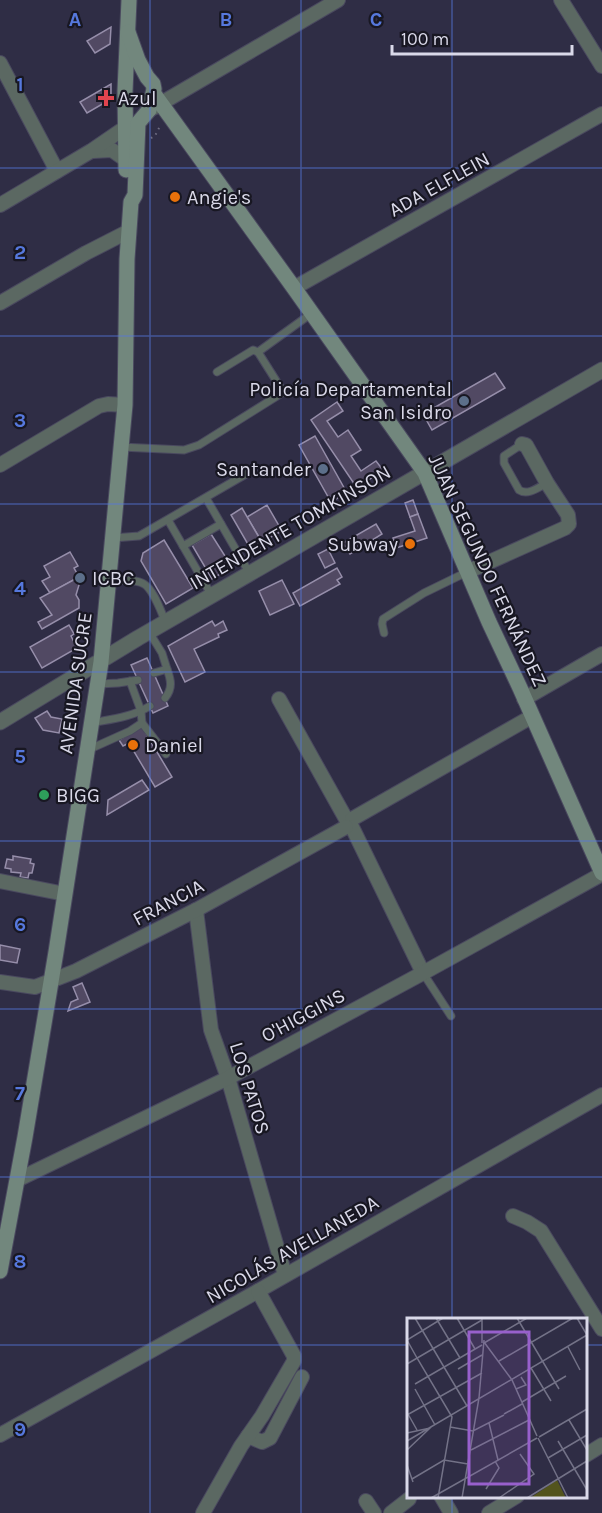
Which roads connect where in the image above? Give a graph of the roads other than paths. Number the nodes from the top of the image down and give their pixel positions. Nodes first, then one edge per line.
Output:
1 (129, 0) edge
2 (338, 0) edge
3 (561, 0) edge
4 (128, 32) junction
5 (0, 63) edge
6 (602, 66) edge
7 (147, 77) junction
8 (125, 96) junction
9 (152, 109) junction
10 (602, 114) edge
11 (126, 127) junction
12 (91, 151) junction
13 (126, 159) junction
14 (57, 171) junction
15 (131, 202) junction
16 (0, 205) edge
17 (129, 231) junction
18 (294, 288) junction
19 (0, 303) edge
20 (312, 313) junction
21 (258, 352) junction
22 (602, 370) edge
23 (217, 372) dead end
24 (125, 405) junction
25 (522, 444) joint
26 (121, 447) junction
27 (0, 465) edge
28 (253, 470) dead end
29 (425, 473) junction
30 (547, 483) junction
31 (206, 498) junction
32 (168, 520) junction
33 (221, 524) junction
34 (113, 538) junction
35 (183, 546) junction
36 (467, 572) junction
37 (250, 574) junction
38 (109, 581) junction
39 (212, 596) junction
40 (166, 623) junction
41 (149, 632) junction
42 (384, 633) dead end
43 (602, 654) edge
44 (101, 662) junction
45 (167, 669) junction
46 (154, 673) dead end
47 (97, 684) junction
48 (165, 698) dead end
49 (279, 699) dead end
50 (524, 699) junction
51 (150, 706) dead end
52 (141, 711) junction
53 (531, 717) junction
54 (0, 722) edge
55 (91, 723) junction
56 (142, 723) junction
57 (87, 750) junction
58 (166, 754) dead end
59 (349, 823) junction
60 (602, 874) edge
61 (0, 881) edge
62 (65, 894) junction
63 (196, 910) junction
64 (423, 973) junction
65 (0, 982) edge
66 (51, 982) junction
67 (451, 1016) dead end
68 (228, 1078) junction
69 (602, 1095) edge
70 (17, 1180) junction
71 (513, 1216) dead end
72 (4, 1223) edge
73 (0, 1271) edge
74 (285, 1275) junction
75 (258, 1292) junction
76 (602, 1329) edge
77 (302, 1377) dead end
78 (0, 1435) edge
79 (248, 1436) junction
80 (602, 1445) edge
81 (587, 1454) edge
82 (442, 1498) edge
83 (515, 1498) edge
84 (409, 1500) dead end
85 (366, 1501) dead end
86 (202, 1513) edge
87 (374, 1513) edge
88 (391, 1513) edge
89 (451, 1513) edge
90 (489, 1513) edge

1 - 4 main road, AVENIDA SUCRE
2 - 9 street
3 - 6 street
4 - 7 main road, AVENIDA SUCRE
4 - 8 main road, AVENIDA SUCRE
5 - 14 street
7 - 8 main road
7 - 9 main road
8 - 9 main road
8 - 11 main road, AVENIDA SUCRE
9 - 15 main road, AVENIDA SUCRE
9 - 18 main road, JUAN SEGUNDO FERNÁNDEZ
10 - 18 street, ADA ELFLEIN
11 - 12 street
11 - 13 main road, AVENIDA SUCRE
12 - 13 street
12 - 14 street
13 - 15 main road, AVENIDA SUCRE
14 - 16 street
15 - 17 main road, AVENIDA SUCRE
17 - 19 street
17 - 24 main road, AVENIDA SUCRE
18 - 20 main road, JUAN SEGUNDO FERNÁNDEZ
20 - 21 lane
20 - 29 main road, JUAN SEGUNDO FERNÁNDEZ
21 - 23 lane
21 - 26 lane
22 - 29 street, INTENDENTE TOMKINSON
24 - 26 main road, AVENIDA SUCRE
24 - 27 street
25 - 30 street
25 - 30 lane
26 - 34 main road, AVENIDA SUCRE
28 - 31 lane
29 - 36 main road, JUAN SEGUNDO FERNÁNDEZ
29 - 37 street, INTENDENTE TOMKINSON
30 - 36 street
31 - 32 lane
31 - 33 lane
32 - 34 lane
32 - 35 lane
33 - 35 lane
33 - 37 lane
34 - 38 main road, AVENIDA SUCRE
35 - 39 lane
36 - 42 lane
36 - 50 main road, JUAN SEGUNDO FERNÁNDEZ
37 - 39 street, INTENDENTE TOMKINSON
38 - 40 lane
38 - 44 main road, AVENIDA SUCRE
39 - 40 street, INTENDENTE TOMKINSON
40 - 41 street, INTENDENTE TOMKINSON
41 - 44 street, INTENDENTE TOMKINSON
41 - 45 lane
43 - 50 street
44 - 47 main road, AVENIDA SUCRE
44 - 54 street, INTENDENTE TOMKINSON
45 - 46 lane
45 - 48 lane
47 - 52 lane
47 - 55 main road, AVENIDA SUCRE
49 - 59 street
50 - 53 main road, JUAN SEGUNDO FERNÁNDEZ
51 - 52 lane
52 - 55 lane
52 - 56 lane
53 - 59 street, FRANCIA
53 - 60 main road, JUAN SEGUNDO FERNÁNDEZ
55 - 57 main road, AVENIDA SUCRE
56 - 57 lane
56 - 58 lane
57 - 62 main road, AVENIDA SUCRE
59 - 63 street, FRANCIA
59 - 64 street
60 - 64 street, O'HIGGINS
61 - 62 street
62 - 66 main road, AVENIDA SUCRE
63 - 66 street, FRANCIA
63 - 68 street, LOS PATOS
64 - 67 lane
64 - 68 street, O'HIGGINS
65 - 66 street, FRANCIA
66 - 70 main road, AVENIDA SUCRE
68 - 70 street, O'HIGGINS
68 - 74 street, LOS PATOS
69 - 74 street, NICOLÁS AVELLANEDA
70 - 72 main road, AVENIDA SUCRE
71 - 76 street
72 - 73 main road, AVENIDA SUCRE
74 - 75 street, NICOLÁS AVELLANEDA
75 - 78 street, NICOLÁS AVELLANEDA
75 - 79 street
77 - 79 street
79 - 86 street
80 - 81 street
82 - 89 street
83 - 90 street
84 - 88 street
85 - 87 street

